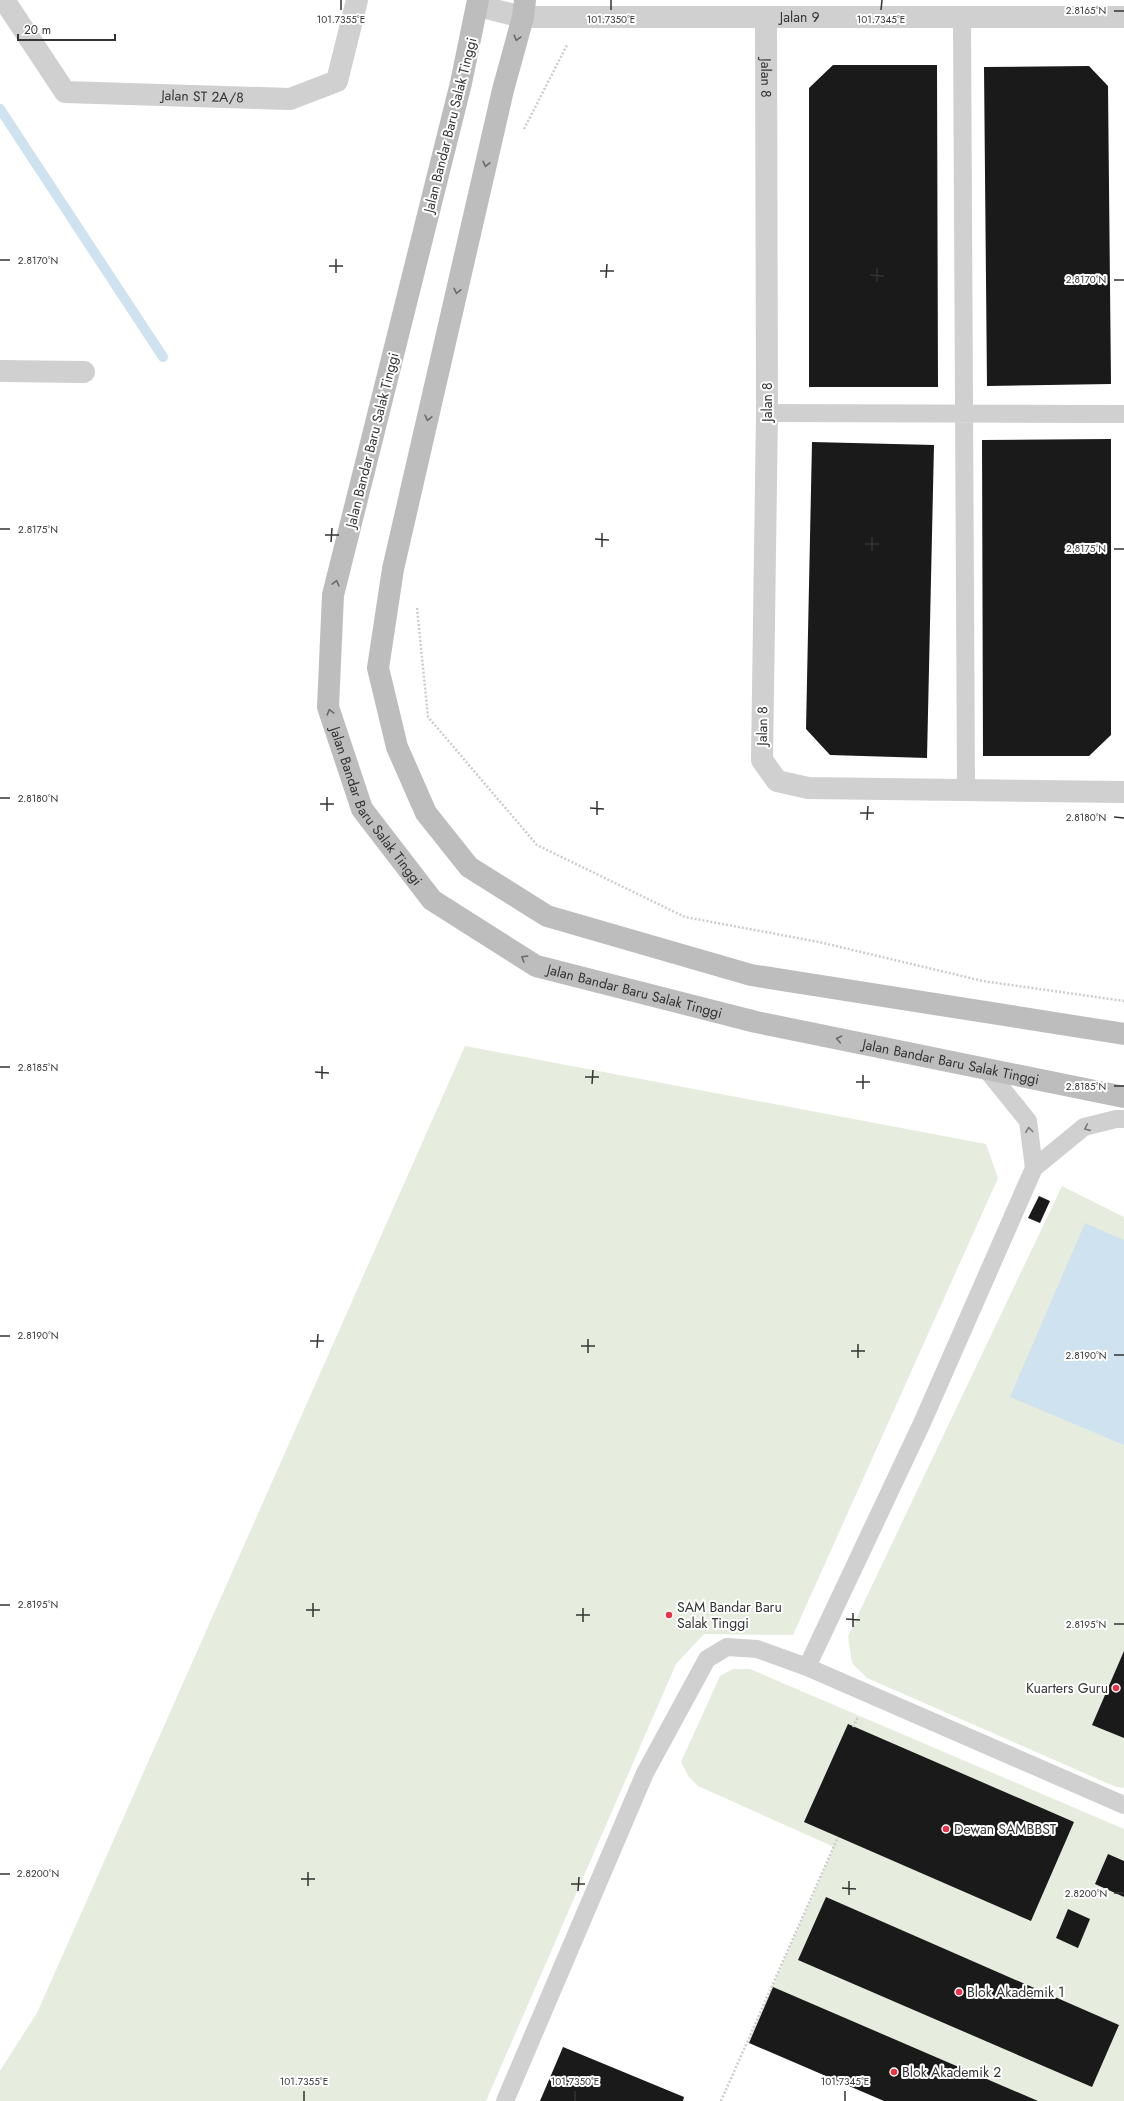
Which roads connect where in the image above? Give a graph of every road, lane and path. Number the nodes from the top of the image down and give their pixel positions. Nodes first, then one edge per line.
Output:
1 (4, 0) edge
2 (357, 0) edge
3 (478, 3) edge
4 (524, 8) edge
5 (766, 17) junction
6 (962, 17) junction
7 (1124, 17) edge
8 (557, 67) dead end
9 (522, 133) dead end
10 (0, 371) edge
11 (84, 372) dead end
12 (767, 413) junction
13 (964, 414) junction
14 (1124, 414) edge
15 (417, 601) dead end
16 (966, 790) junction
17 (1124, 792) edge
18 (1124, 1001) edge
19 (1124, 1034) edge
20 (986, 1069) junction
21 (1124, 1097) edge
22 (1124, 1119) edge
23 (1034, 1168) junction
24 (807, 1667) junction
25 (1124, 1805) edge
26 (838, 1837) dead end
27 (505, 2101) edge
28 (721, 2101) edge

1 - 2 street, Jalan ST 2A/8
3 - 4 street, Jalan 9
20 -> 3 main road, Jalan Bandar Baru Salak Tinggi
4 - 5 street, Jalan 9
4 -> 19 main road
5 - 6 street, Jalan 9
5 - 12 street, Jalan 8
6 - 7 street, Jalan 9
6 - 13 lane
8 - 9 path
10 - 11 street
12 - 13 lane
12 - 16 street, Jalan 8
13 - 14 lane
13 - 16 lane
15 - 18 path
16 - 17 street
20 - 21 main road, Jalan Bandar Baru Salak Tinggi
23 -> 20 lane
22 -> 23 lane
23 - 24 lane
24 - 25 lane
24 - 27 lane
26 - 28 path

